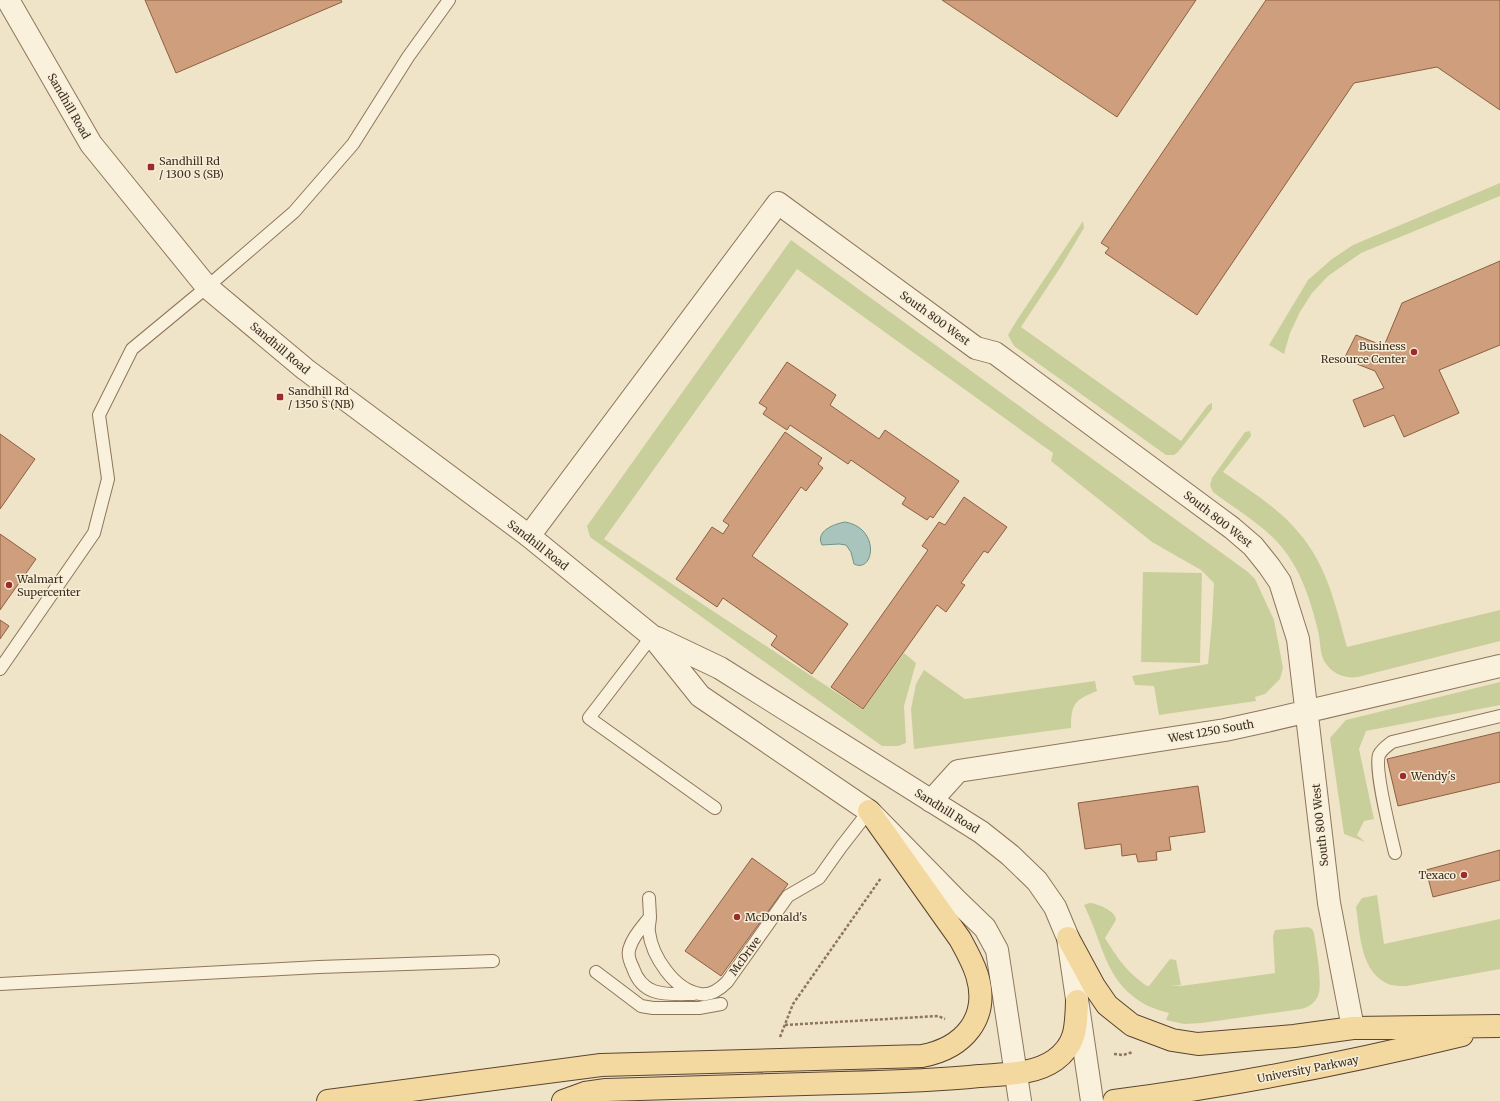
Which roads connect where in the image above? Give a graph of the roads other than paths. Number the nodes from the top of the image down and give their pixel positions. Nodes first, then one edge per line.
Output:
1 (8, 0) edge
2 (449, 0) edge
3 (207, 287) junction
4 (529, 536) junction
5 (652, 636) junction
6 (1500, 666) edge
7 (0, 669) edge
8 (1307, 711) junction
9 (1500, 716) edge
10 (931, 801) junction
11 (715, 808) dead end
12 (869, 811) junction
13 (1395, 853) dead end
14 (649, 898) dead end
15 (650, 917) junction
16 (1068, 938) junction
17 (493, 960) dead end
18 (596, 972) dead end
19 (0, 984) edge
20 (700, 995) junction
21 (1077, 1001) junction
22 (721, 1004) dead end
23 (1499, 1025) edge
24 (1353, 1028) junction
25 (1015, 1073) junction
26 (328, 1101) edge
27 (563, 1101) edge
28 (1020, 1101) edge
29 (1092, 1101) edge
30 (1114, 1101) edge

1 - 3 street, Sandhill Road
2 - 3 lane
3 - 4 street, Sandhill Road
3 - 7 lane
4 - 5 street, Sandhill Road
4 - 8 street, South 800 West
5 - 10 street, Sandhill Road
5 - 11 lane
5 - 12 street, Sandhill Road
6 - 8 street, West 1250 South
8 - 10 street, West 1250 South
8 - 24 street, South 800 West
9 - 13 lane
10 - 16 street, Sandhill Road
12 - 20 lane, McDrive
12 - 25 street, Sandhill Road
12 - 26 main road
14 - 15 lane
15 - 20 lane
15 - 20 lane, McDrive
16 - 21 street, Sandhill Road
16 - 24 main road
17 - 19 lane
18 - 22 lane
21 - 25 main road
21 - 29 street, Sandhill Road
23 - 24 main road
23 - 30 main road, University Parkway
25 - 27 main road
25 - 28 street, Sandhill Road

